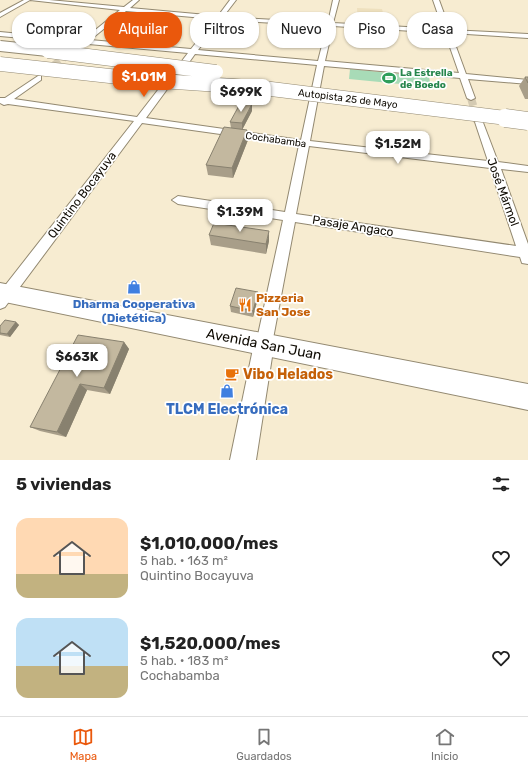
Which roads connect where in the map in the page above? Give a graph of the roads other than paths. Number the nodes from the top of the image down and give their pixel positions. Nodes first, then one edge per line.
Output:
1 (28, 0) edge
2 (33, 0) edge
3 (136, 0) edge
4 (233, 0) edge
5 (336, 0) edge
6 (436, 0) edge
7 (126, 9) junction
8 (224, 12) edge
9 (333, 12) edge
10 (440, 12) edge
11 (0, 15) edge
12 (190, 15) edge
13 (336, 25) edge
14 (407, 29) edge
15 (467, 32) edge
16 (0, 34) edge
17 (96, 34) edge
18 (12, 35) edge
19 (528, 36) edge
20 (96, 42) edge
21 (0, 46) edge
22 (77, 48) edge
23 (324, 48) edge
24 (452, 48) edge
25 (194, 50) junction
26 (0, 52) edge
27 (70, 53) tunnel mouth
28 (321, 62) junction
29 (0, 64) edge
30 (182, 66) dead end
31 (0, 72) edge
32 (229, 74) junction
33 (463, 76) junction
34 (38, 78) tunnel mouth
35 (146, 80) junction
36 (528, 82) edge
37 (164, 88) dead end
38 (471, 98) tunnel mouth
39 (2, 103) edge
40 (528, 108) edge
41 (139, 120) junction
42 (528, 121) edge
43 (479, 122) tunnel mouth
44 (305, 142) junction
45 (493, 165) junction
46 (528, 169) edge
47 (178, 200) dead end
48 (289, 216) junction
49 (527, 256) edge
50 (2, 296) edge
51 (264, 344) junction
52 (528, 397) edge
53 (243, 460) edge

1 - 11 street
2 - 7 street
3 - 7 street
4 - 8 street
5 - 9 street
6 - 10 street
7 - 12 street
7 - 17 street
13 - 14 street
15 - 19 street
16 - 18 street
20 - 25 street
21 - 32 highway, bridge
22 - 27 street
23 - 28 street
24 - 33 street
25 - 28 street
25 - 30 street
26 - 32 highway, Autopista 25 de Mayo, bridge
28 - 33 street
28 - 44 street
29 - 35 highway, Autopista 25 de Mayo, bridge
31 - 35 highway, bridge
32 - 40 highway, Autopista 25 de Mayo
33 - 36 street
33 - 38 street
34 - 39 street
35 - 42 highway, Autopista 25 de Mayo, bridge
37 - 41 street, Quintino Bocayuva
39 - 41 street, Cochabamba
41 - 44 street, Cochabamba
41 - 50 street, Quintino Bocayuva
43 - 45 street, José Mármol
44 - 45 street, Cochabamba
44 - 48 street
45 - 46 street, Cochabamba
45 - 49 street, José Mármol
47 - 48 street, Pasaje Angaco
48 - 49 street, Pasaje Angaco
48 - 51 street
50 - 51 main road, Avenida San Juan
51 - 52 main road, Avenida San Juan
51 - 53 street

